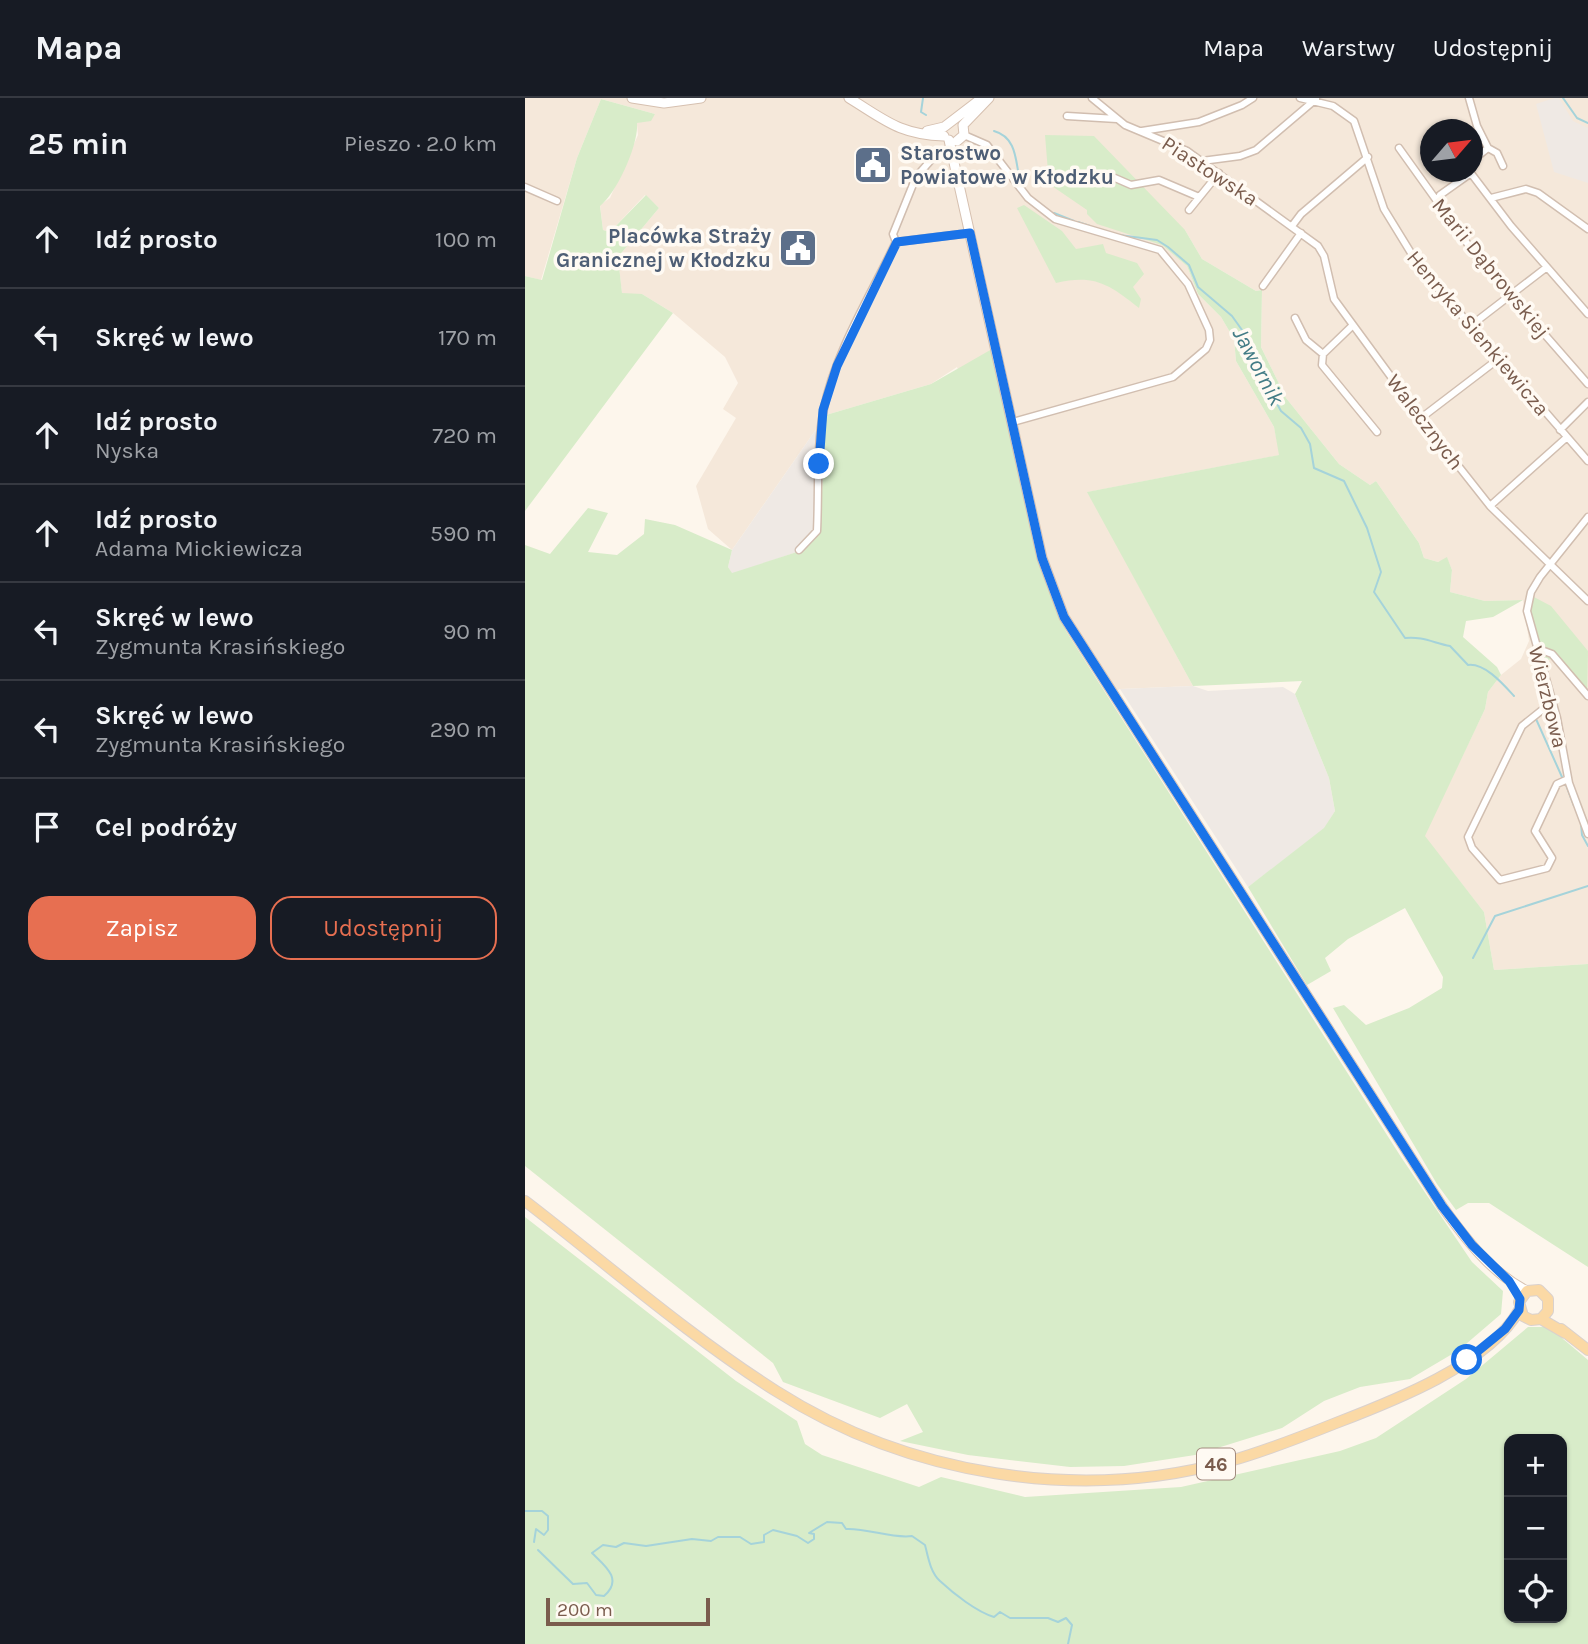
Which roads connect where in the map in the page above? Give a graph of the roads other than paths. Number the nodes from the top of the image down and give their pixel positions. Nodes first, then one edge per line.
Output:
1 (632, 98) edge
2 (701, 98) edge
3 (849, 98) edge
4 (982, 98) edge
5 (989, 98) edge
6 (1092, 98) edge
7 (1253, 98) edge
8 (1300, 98) edge
9 (1469, 98) edge
10 (1315, 99) edge
11 (1067, 116) dead end
12 (1117, 119) junction
13 (1142, 131) junction
14 (953, 132) junction
15 (1399, 148) dead end
16 (1488, 148) junction
17 (1483, 152) edge
18 (1368, 157) junction
19 (931, 160) dead end
20 (1202, 161) junction
21 (1503, 166) dead end
22 (1219, 173) junction
23 (1115, 178) dead end
24 (1458, 182) edge
25 (1479, 182) edge
26 (525, 187) edge
27 (1199, 197) junction
28 (1491, 198) junction
29 (557, 201) dead end
30 (1437, 202) junction
31 (1189, 210) dead end
32 (1292, 226) junction
33 (1588, 229) edge
34 (970, 233) junction
35 (1301, 233) junction
36 (897, 242) junction
37 (1547, 267) junction
38 (1263, 286) dead end
39 (1512, 296) junction
40 (1588, 314) edge
41 (1295, 318) dead end
42 (1352, 326) junction
43 (1469, 327) junction
44 (1323, 354) junction
45 (1497, 360) junction
46 (1588, 384) edge
47 (1588, 402) edge
48 (1421, 418) junction
49 (1013, 422) junction
50 (1560, 430) junction
51 (1377, 432) dead end
52 (1566, 438) junction
53 (1588, 461) edge
54 (1490, 506) junction
55 (1588, 517) edge
56 (799, 550) dead end
57 (1550, 565) junction
58 (1588, 601) edge
59 (1537, 653) junction
60 (1588, 696) edge
61 (1552, 702) junction
62 (1568, 779) junction
63 (1588, 834) edge
64 (525, 1201) edge
65 (1523, 1305) junction
66 (1545, 1315) junction
67 (1588, 1350) edge

1 - 2 street
3 - 14 street
4 - 14 street
5 - 14 street
6 - 12 street, Piastowska
7 - 13 street
8 - 10 street, Henryka Sienkiewicza
9 - 16 street
10 - 18 street, Henryka Sienkiewicza
10 - 20 street
11 - 12 street
12 - 13 street, Piastowska
13 - 20 street, Piastowska
14 - 34 street
14 - 49 street
15 - 30 street, Marii Dąbrowskiej
16 - 17 street
16 - 21 street
18 - 32 street
18 - 43 street, Henryka Sienkiewicza
19 - 36 street
20 - 22 street, Piastowska
22 - 27 street
22 - 32 street, Piastowska
23 - 27 street
24 - 30 street
25 - 28 street
26 - 29 street
27 - 31 street
28 - 33 street
28 - 37 street
30 - 39 street, Marii Dąbrowskiej
32 - 35 street, Walecznych
34 - 36 street
34 - 49 street
35 - 38 street
35 - 42 street, Walecznych
36 - 56 street
37 - 39 street
37 - 40 street
39 - 43 street
39 - 46 street, Marii Dąbrowskiej
41 - 44 street
42 - 44 street
42 - 48 street, Walecznych
43 - 45 street, Henryka Sienkiewicza
44 - 51 street
45 - 48 street
45 - 50 street, Henryka Sienkiewicza
47 - 50 street
48 - 54 street, Walecznych
49 - 65 street
50 - 52 street, Henryka Sienkiewicza
52 - 53 street, Henryka Sienkiewicza
52 - 54 street
54 - 57 street, Walecznych
55 - 57 street, Wierzbowa
57 - 58 street, Walecznych
57 - 59 street, Wierzbowa
59 - 60 street
59 - 61 street, Wierzbowa
61 - 62 street, Wierzbowa
61 - 62 street
62 - 63 street, Wierzbowa
64 - 65 main road, 46
65 - 66 main road
65 - 66 main road
66 - 67 main road

